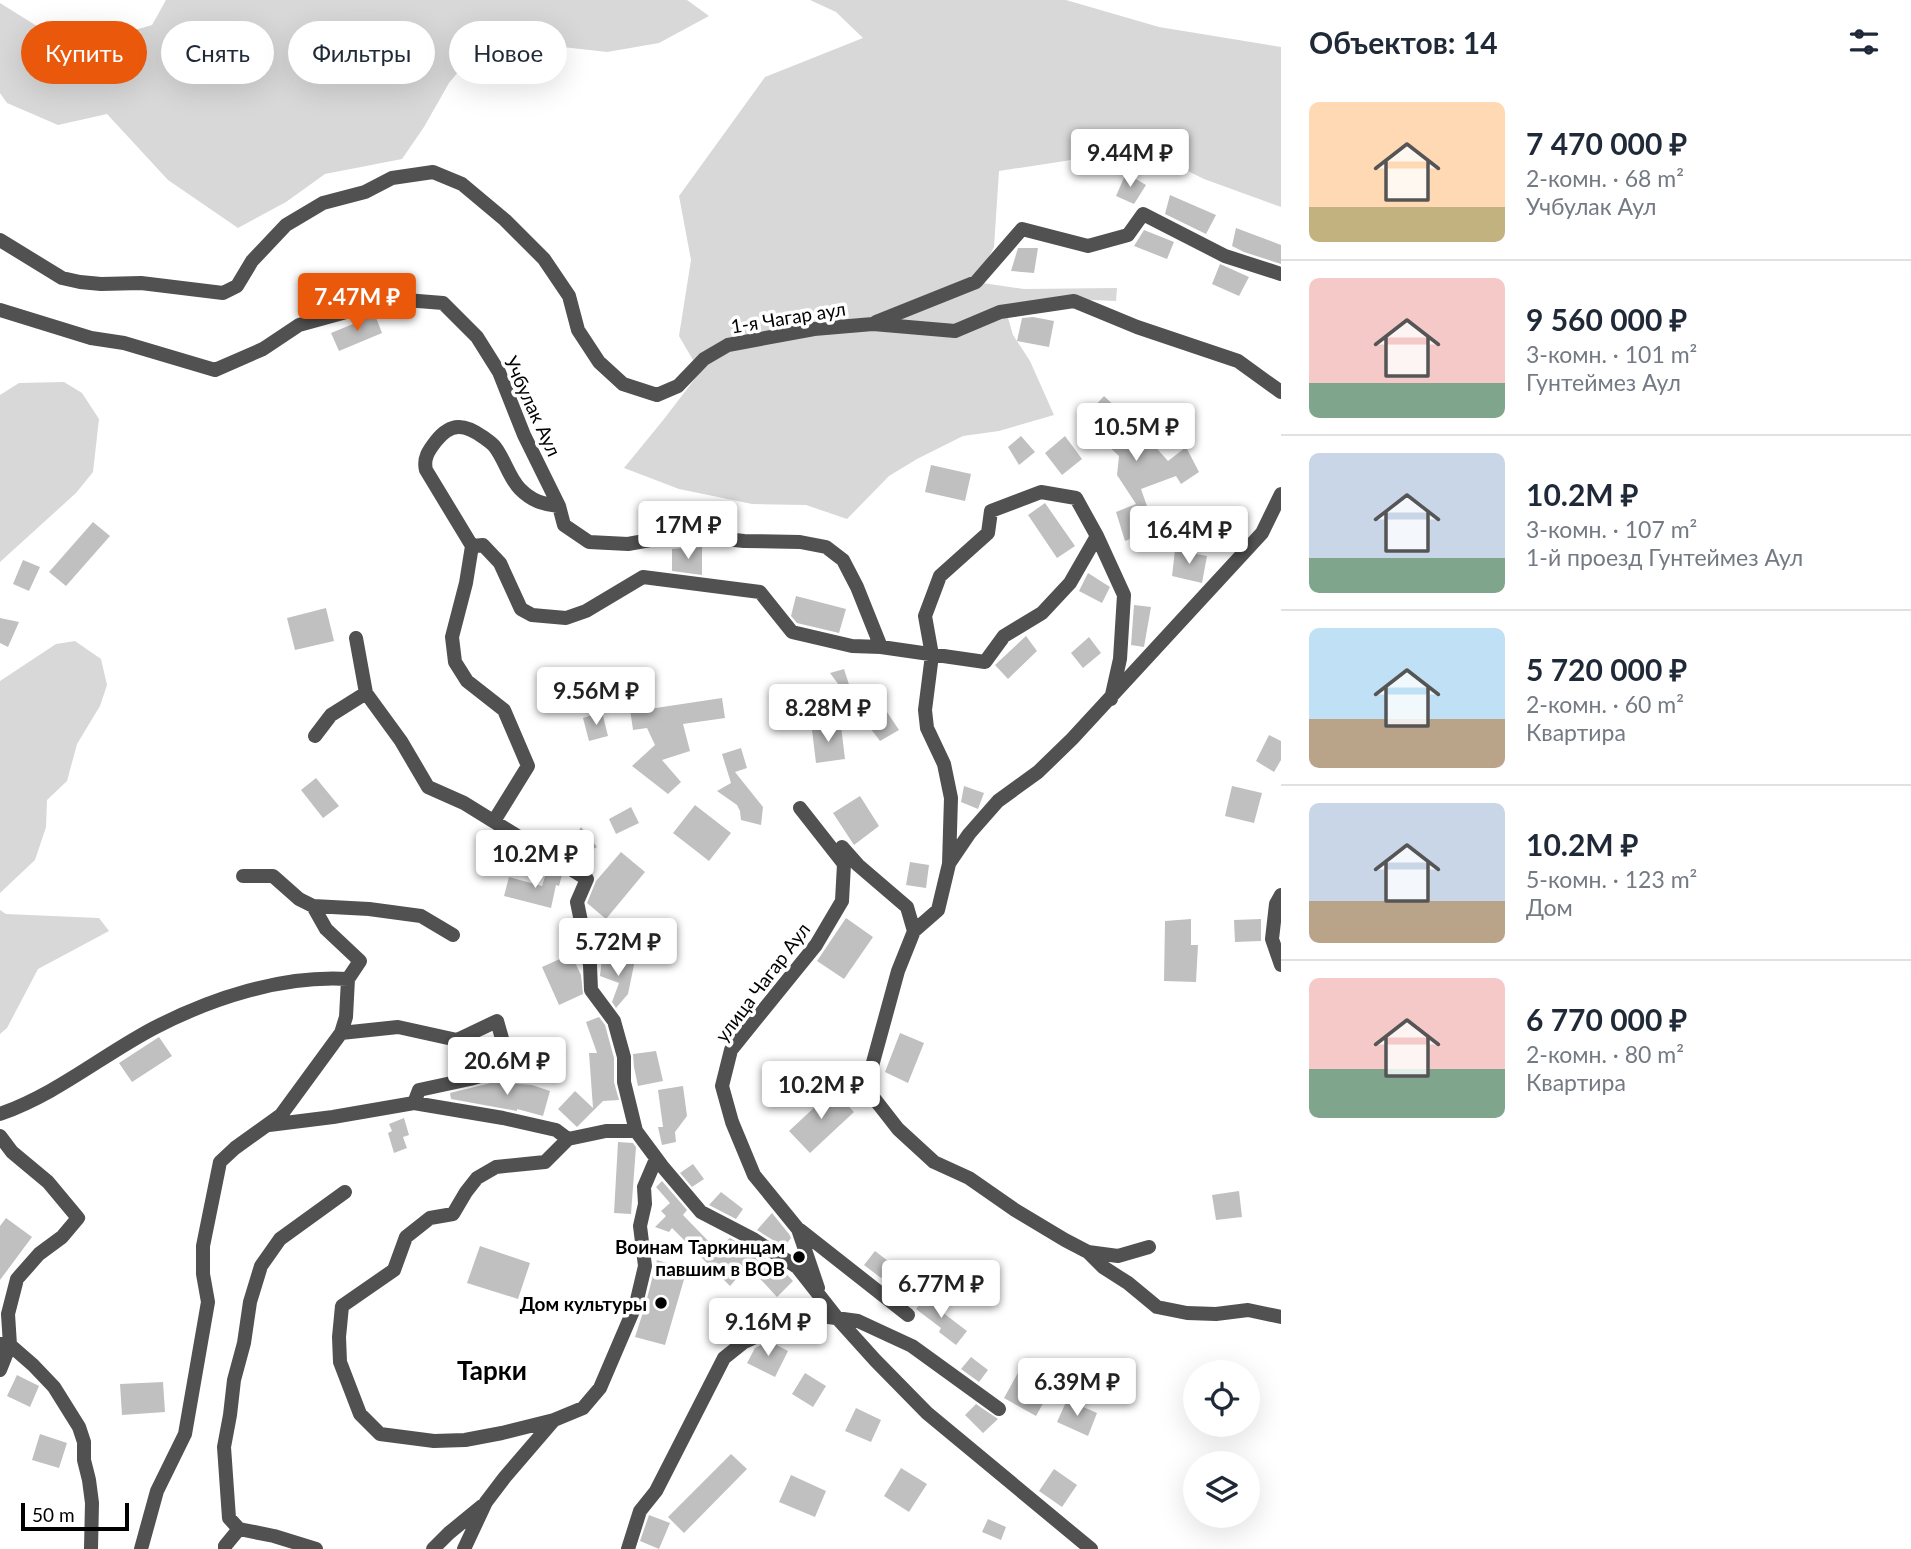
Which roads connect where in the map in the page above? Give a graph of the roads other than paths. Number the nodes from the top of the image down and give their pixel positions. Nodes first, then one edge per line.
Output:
1 (0, 240) edge
2 (1281, 274) edge
3 (0, 310) edge
4 (873, 324) junction
5 (1281, 392) edge
6 (1281, 494) edge
7 (559, 506) junction
8 (1097, 536) junction
9 (472, 546) junction
10 (356, 638) dead end
11 (881, 647) junction
12 (932, 655) junction
13 (366, 693) junction
14 (1111, 699) junction
15 (315, 736) dead end
16 (494, 821) junction
17 (949, 863) junction
18 (243, 876) dead end
19 (1281, 895) edge
20 (313, 906) junction
21 (914, 931) junction
22 (453, 935) dead end
23 (1281, 965) edge
24 (348, 979) junction
25 (341, 1034) junction
26 (414, 1103) junction
27 (0, 1114) edge
28 (267, 1125) junction
29 (636, 1131) junction
30 (0, 1136) edge
31 (568, 1139) junction
32 (656, 1159) junction
33 (345, 1192) dead end
34 (799, 1229) junction
35 (1149, 1247) dead end
36 (1088, 1252) junction
37 (822, 1299) junction
38 (908, 1315) dead end
39 (1281, 1317) edge
40 (838, 1319) junction
41 (5, 1344) edge
42 (0, 1370) edge
43 (999, 1409) dead end
44 (554, 1420) junction
45 (486, 1502) junction
46 (239, 1529) junction
47 (91, 1549) edge
48 (142, 1549) edge
49 (225, 1549) edge
50 (316, 1549) edge
51 (433, 1549) edge
52 (464, 1549) edge
53 (628, 1549) edge
54 (1091, 1549) edge

1 - 4 street, 1-я Чагар аул
2 - 4 street
3 - 7 street, Учбулак Аул
4 - 5 street, 1-я Чагар аул
6 - 14 street
7 - 9 street
7 - 11 street, Учбулак Аул
8 - 12 street
8 - 12 street
8 - 14 street
9 - 11 street
9 - 16 street
10 - 13 street
11 - 12 street
12 - 17 street
13 - 15 street
13 - 16 street
14 - 17 street
16 - 29 street
17 - 21 street
18 - 20 street
19 - 23 street
20 - 22 street
20 - 24 street
21 - 34 street, улица Чагар Аул
21 - 36 street
24 - 25 street
24 - 27 street
25 - 26 street
25 - 28 street
26 - 28 street
26 - 31 street
28 - 48 street
29 - 31 street
29 - 32 street
30 - 41 street
31 - 44 street
32 - 37 street
32 - 44 street
33 - 46 street
34 - 37 street, улица Чагар Аул
34 - 38 street
35 - 36 street
36 - 39 street
37 - 40 street
40 - 43 street
40 - 53 street
40 - 54 street
41 - 42 street
41 - 47 street
44 - 45 street
45 - 51 street
45 - 52 street
46 - 49 street
46 - 50 street

